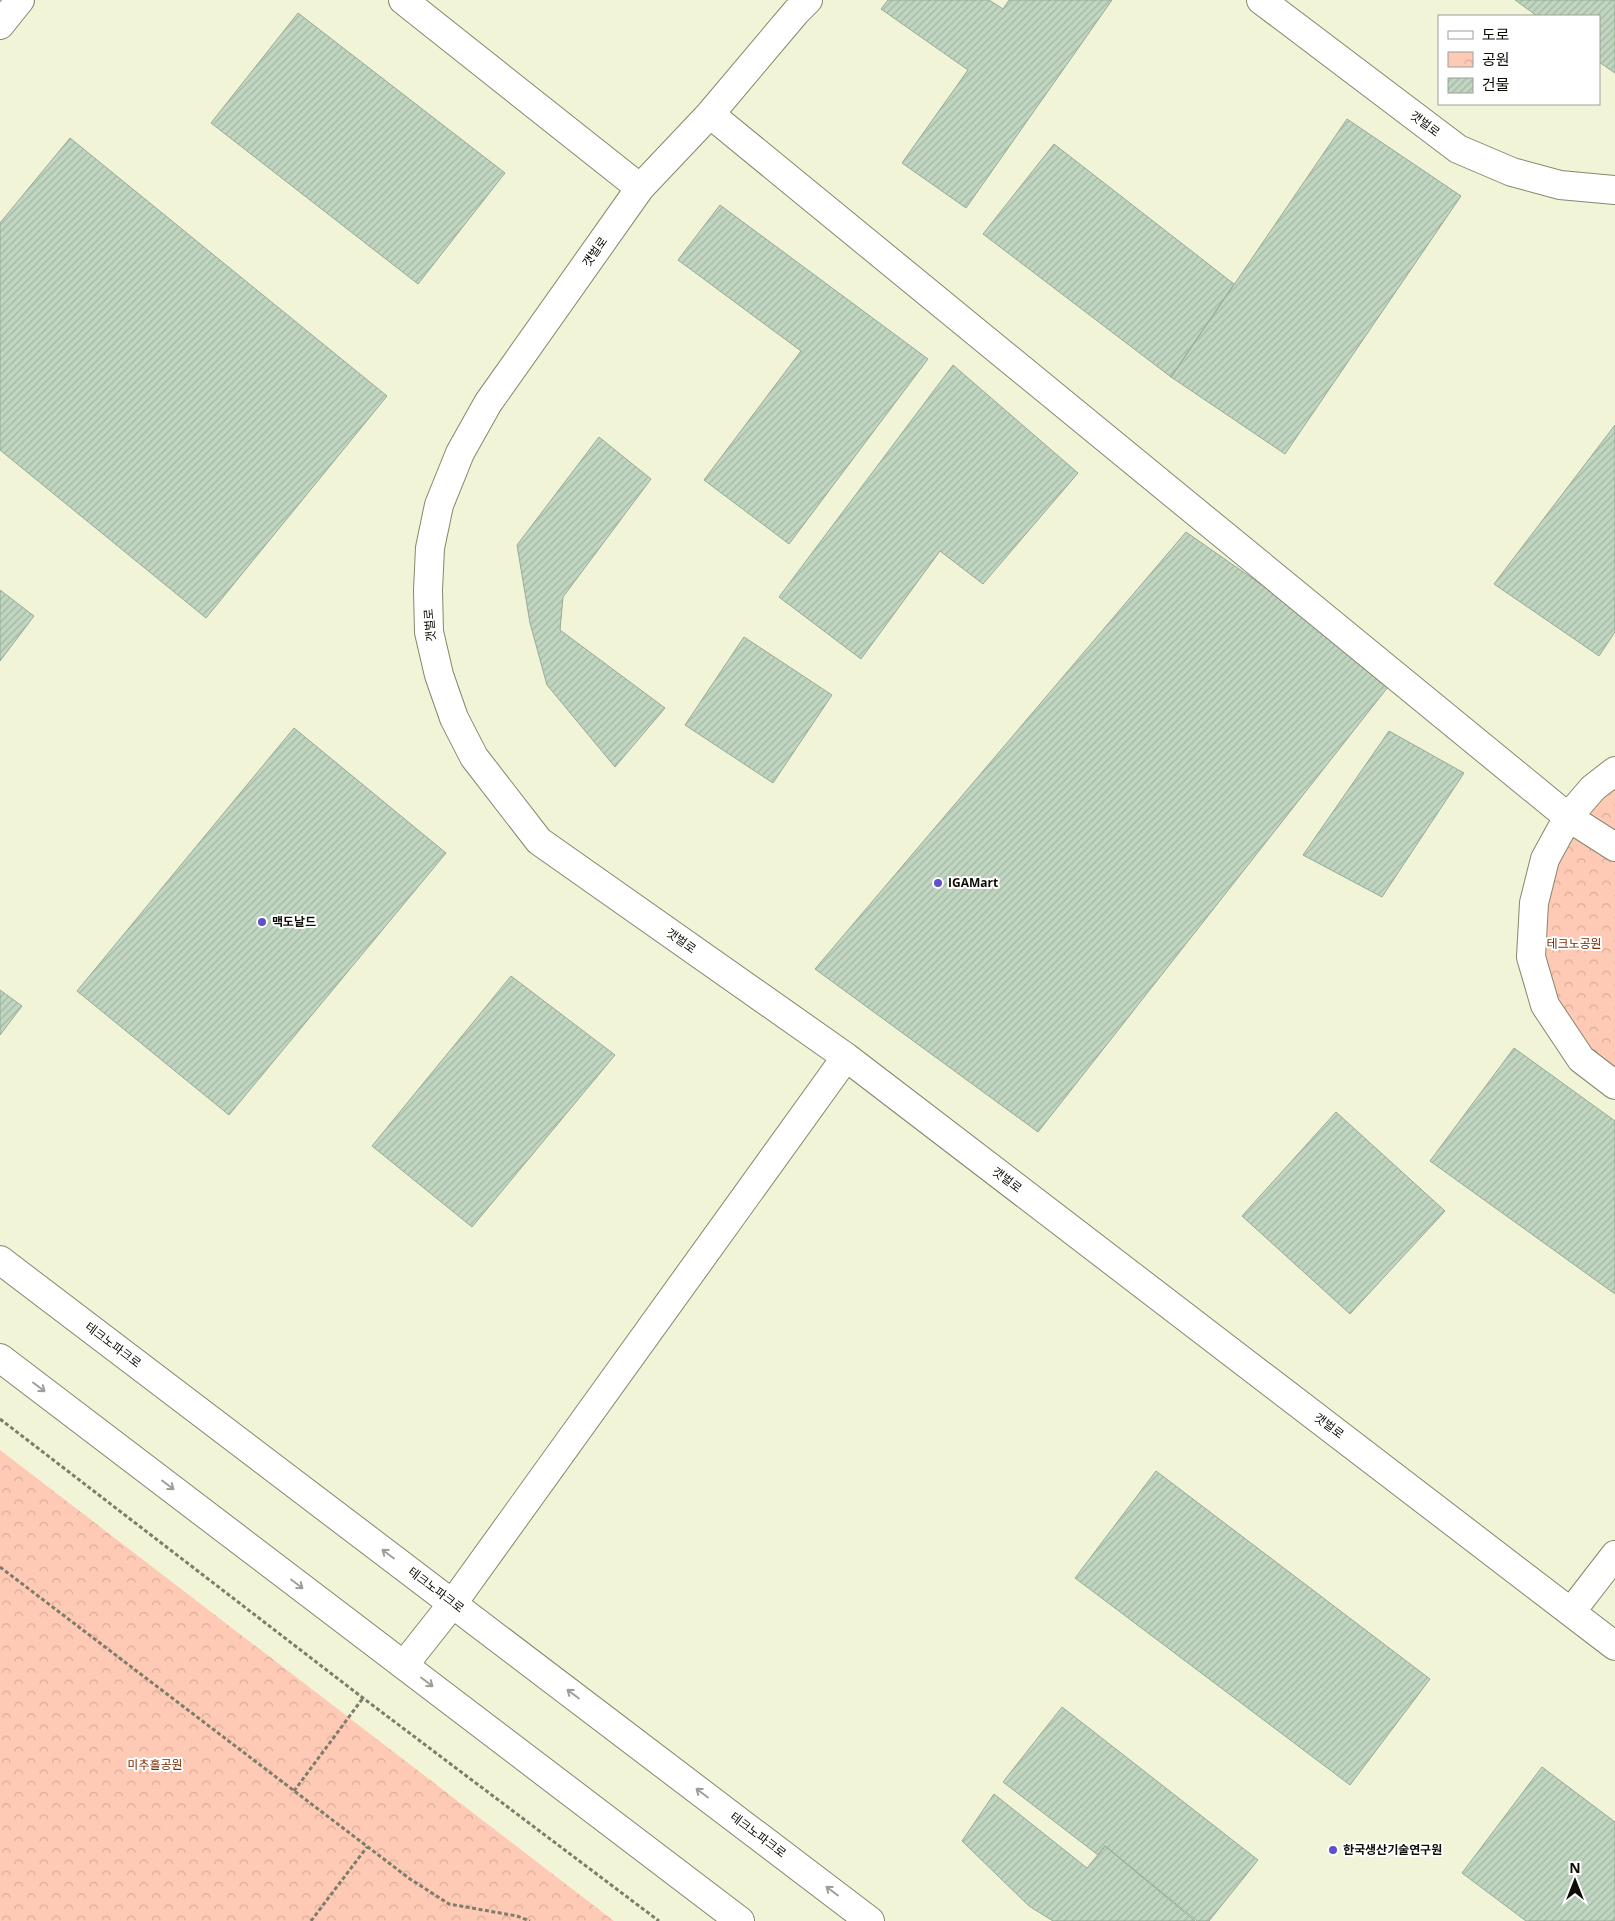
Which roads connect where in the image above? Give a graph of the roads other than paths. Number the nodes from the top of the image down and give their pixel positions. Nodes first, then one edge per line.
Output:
1 (20, 0) edge
2 (404, 0) edge
3 (808, 0) edge
4 (1261, 0) edge
5 (0, 25) edge
6 (710, 114) junction
7 (640, 188) junction
8 (1615, 190) edge
9 (1615, 771) edge
10 (1568, 817) junction
11 (1615, 847) edge
12 (846, 1057) junction
13 (1615, 1086) edge
14 (0, 1260) edge
15 (0, 1358) edge
16 (1615, 1555) edge
17 (453, 1603) junction
18 (1571, 1612) junction
19 (1615, 1646) edge
20 (404, 1665) junction
21 (740, 1921) edge
22 (870, 1921) edge

1 - 5 street
2 - 7 street
3 - 6 street, 갯벌로
4 - 8 street, 갯벌로
6 - 7 street, 갯벌로
6 - 10 street
7 - 12 street, 갯벌로
9 - 10 street
10 - 11 street
10 - 13 street
12 - 17 street
12 - 18 street, 갯벌로
17 -> 14 street, 테크노파크로
15 -> 20 street
16 - 18 street
17 - 20 street
22 -> 17 street, 테크노파크로
18 - 19 street, 갯벌로
20 -> 21 street

